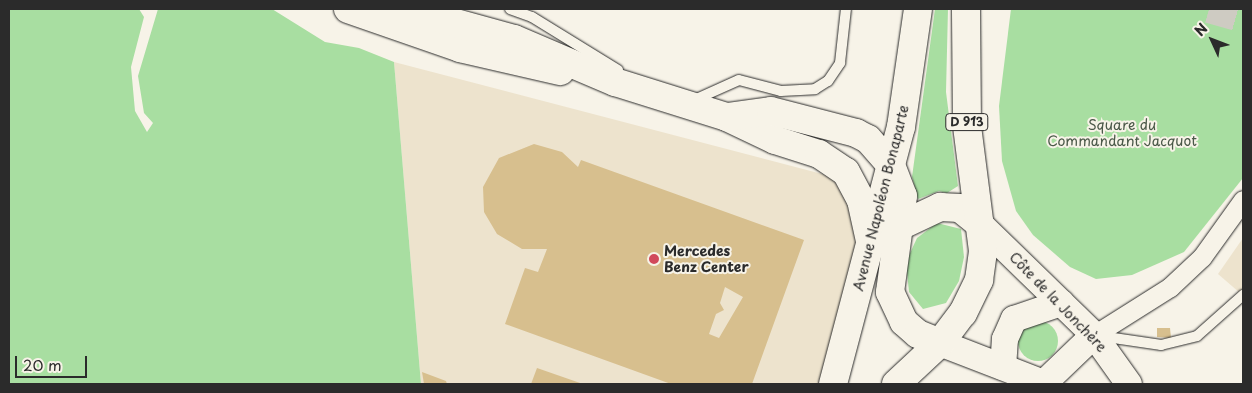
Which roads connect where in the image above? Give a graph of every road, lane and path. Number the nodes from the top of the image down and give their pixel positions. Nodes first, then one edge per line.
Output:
1 (348, 9) edge
2 (405, 9) edge
3 (510, 9) edge
4 (846, 9) edge
5 (918, 9) edge
6 (967, 12) edge
7 (615, 82) junction
8 (674, 103) junction
9 (727, 117) junction
10 (891, 165) junction
11 (1243, 201) edge
12 (980, 224) junction
13 (901, 225) junction
14 (870, 241) junction
15 (1243, 295) edge
16 (1061, 303) junction
17 (1094, 335) junction
18 (940, 343) junction
19 (1004, 367) junction
20 (833, 384) edge
21 (896, 384) edge
22 (1045, 384) edge
23 (1129, 384) edge

1 - 7 main road
2 - 7 main road
3 - 8 lane
4 - 8 lane
5 - 10 main road, Avenue Napoléon Bonaparte
6 - 12 main road, D 913
7 - 8 main road
8 - 9 main road
9 - 10 main road
9 - 14 main road
10 - 13 main road
10 - 14 main road, Avenue Napoléon Bonaparte
11 - 17 street
12 - 13 main road
12 - 16 street, Côte de la Jonchère
12 - 18 main road
13 - 14 main road
13 - 18 main road
14 - 20 main road, Avenue Napoléon Bonaparte
15 - 17 lane
16 - 17 street, Côte de la Jonchère
16 - 19 street
17 - 22 street
17 - 23 street, Côte de la Jonchère
18 - 19 street
18 - 21 main road
19 - 22 street

